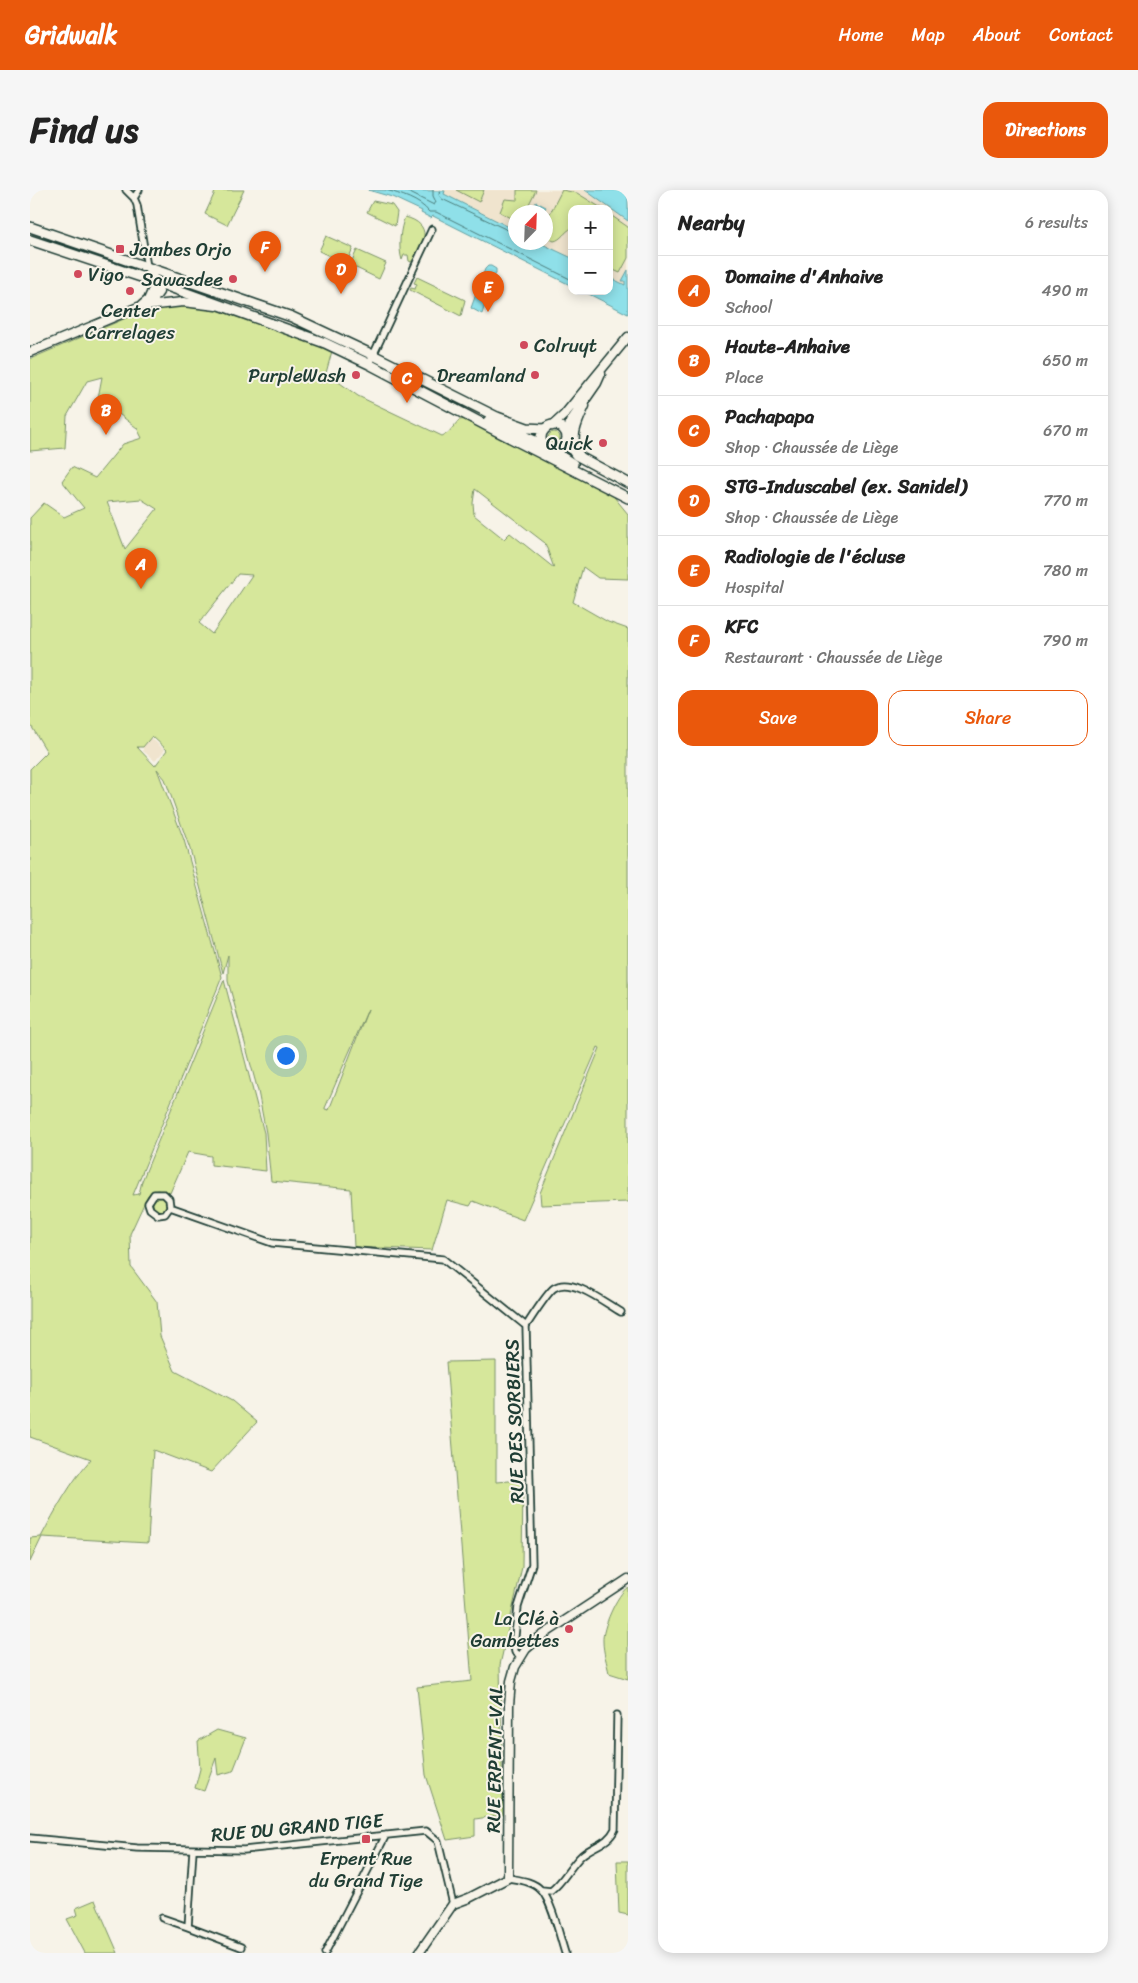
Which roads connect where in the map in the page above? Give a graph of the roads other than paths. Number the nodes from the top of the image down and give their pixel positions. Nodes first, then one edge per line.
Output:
1 (126, 190) edge
2 (139, 190) edge
3 (134, 198) junction
4 (30, 227) edge
5 (432, 229) dead end
6 (30, 240) edge
7 (147, 267) junction
8 (156, 282) junction
9 (149, 306) junction
10 (138, 307) junction
11 (230, 308) junction
12 (628, 338) edge
13 (30, 352) edge
14 (373, 355) junction
15 (369, 364) junction
16 (604, 368) junction
17 (587, 397) junction
18 (441, 401) junction
19 (548, 427) junction
20 (566, 439) junction
21 (542, 444) junction
22 (553, 451) junction
23 (583, 460) junction
24 (628, 483) edge
25 (628, 496) edge
26 (170, 1207) dead end
27 (621, 1312) dead end
28 (526, 1326) junction
29 (628, 1579) edge
30 (521, 1656) junction
31 (617, 1715) dead end
32 (386, 1835) junction
33 (30, 1838) edge
34 (193, 1850) junction
35 (508, 1878) junction
36 (542, 1890) junction
37 (454, 1904) junction
38 (162, 1918) dead end
39 (188, 1927) junction
40 (241, 1947) dead end
41 (325, 1953) edge
42 (419, 1953) edge
43 (565, 1953) edge

1 - 3 street
2 - 3 street
3 - 7 street
4 - 7 main road
5 - 14 street
6 - 8 main road
7 - 8 street
7 - 14 main road
8 - 9 street
8 - 10 street
8 - 11 main road
9 - 10 street
9 - 11 street
10 - 13 street
11 - 15 main road
12 - 16 street
14 - 15 street
14 - 19 main road
15 - 18 main road
16 - 17 street
16 - 19 street
17 - 20 street
17 - 23 street
18 - 21 main road
18 - 25 main road
19 - 20 main road
19 - 21 main road
20 - 22 main road
20 - 23 main road
21 - 22 main road
22 - 25 main road
23 - 24 main road
26 - 28 street, RUE DES SORBIERS
27 - 28 street
28 - 30 street, RUE DES SORBIERS
29 - 30 street, RUE ERPENT-VAL
30 - 35 street, RUE ERPENT-VAL
31 - 36 street
32 - 34 street, RUE DU GRAND TIGE
32 - 37 street, RUE DU GRAND TIGE
32 - 41 street
33 - 34 street, RUE DU GRAND TIGE
34 - 39 street
35 - 36 street
35 - 37 street
36 - 43 street
37 - 42 street
38 - 39 street
39 - 40 street

